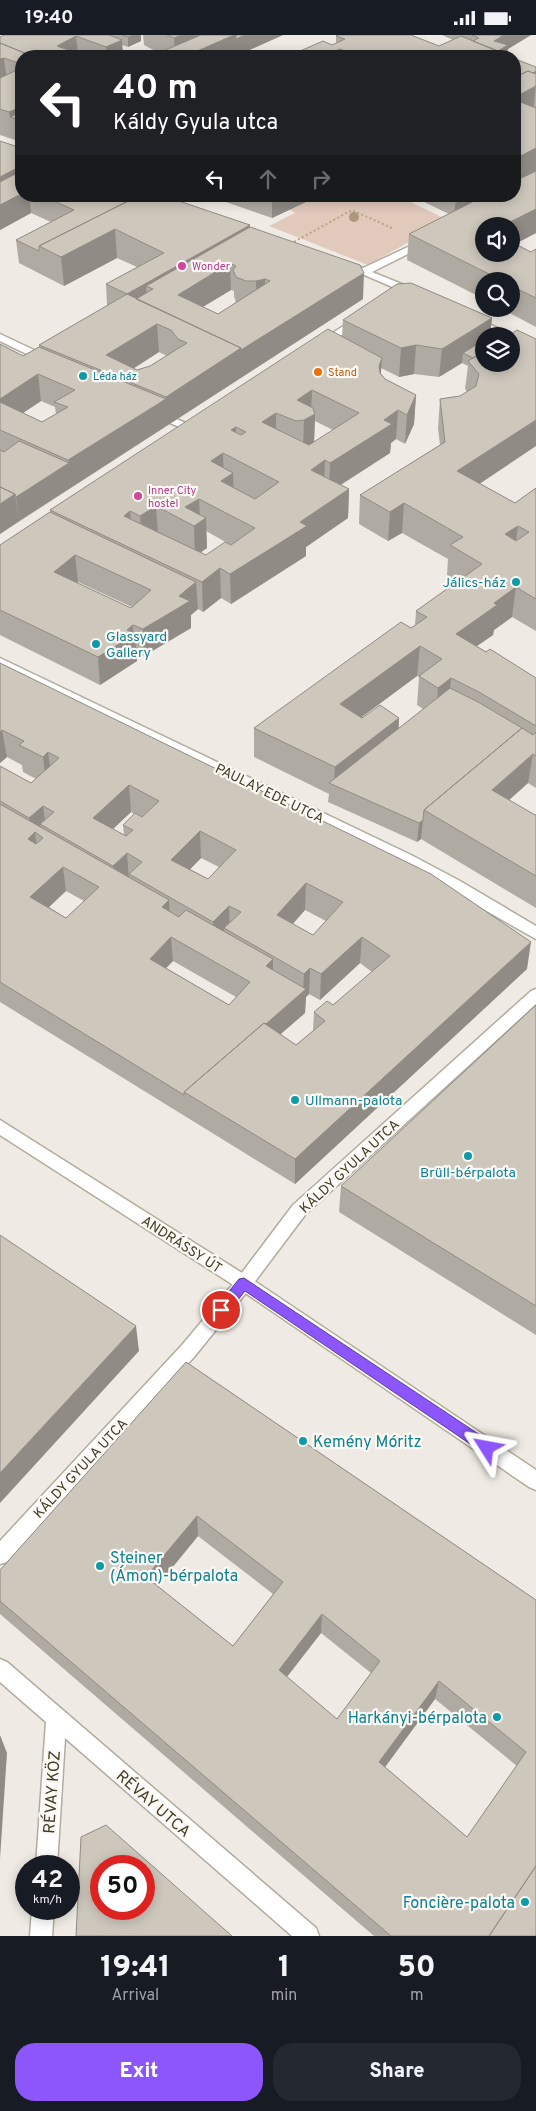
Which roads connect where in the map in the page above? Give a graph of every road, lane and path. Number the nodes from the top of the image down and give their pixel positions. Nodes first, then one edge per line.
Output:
1 (397, 230) dead end
2 (432, 239) edge
3 (289, 245) joint
4 (366, 271) junction
5 (429, 299) edge
6 (372, 310) edge
7 (464, 316) edge
8 (488, 327) edge
9 (0, 337) edge
10 (306, 353) edge
11 (57, 365) edge
12 (174, 421) edge
13 (191, 429) edge
14 (0, 661) edge
15 (536, 933) edge
16 (536, 995) edge
17 (0, 1127) edge
18 (244, 1283) junction
19 (536, 1481) edge
20 (0, 1555) edge
21 (0, 1669) edge
22 (56, 1717) junction
23 (47, 1855) edge
24 (42, 1920) edge
25 (41, 1936) edge
26 (308, 1936) edge

1 - 3 path
2 - 4 street
3 - 4 street
4 - 5 street
6 - 10 street
7 - 8 street
9 - 11 street
12 - 13 street
14 - 15 street, PAULAY EDE UTCA
16 - 18 street, KÁLDY GYULA UTCA
17 - 18 street, ANDRÁSSY ÚT
18 - 19 street, ANDRÁSSY ÚT
18 - 20 street, KÁLDY GYULA UTCA
21 - 22 street, RÉVAY UTCA
22 - 23 street, RÉVAY KÖZ
22 - 26 street, RÉVAY UTCA
24 - 25 street

